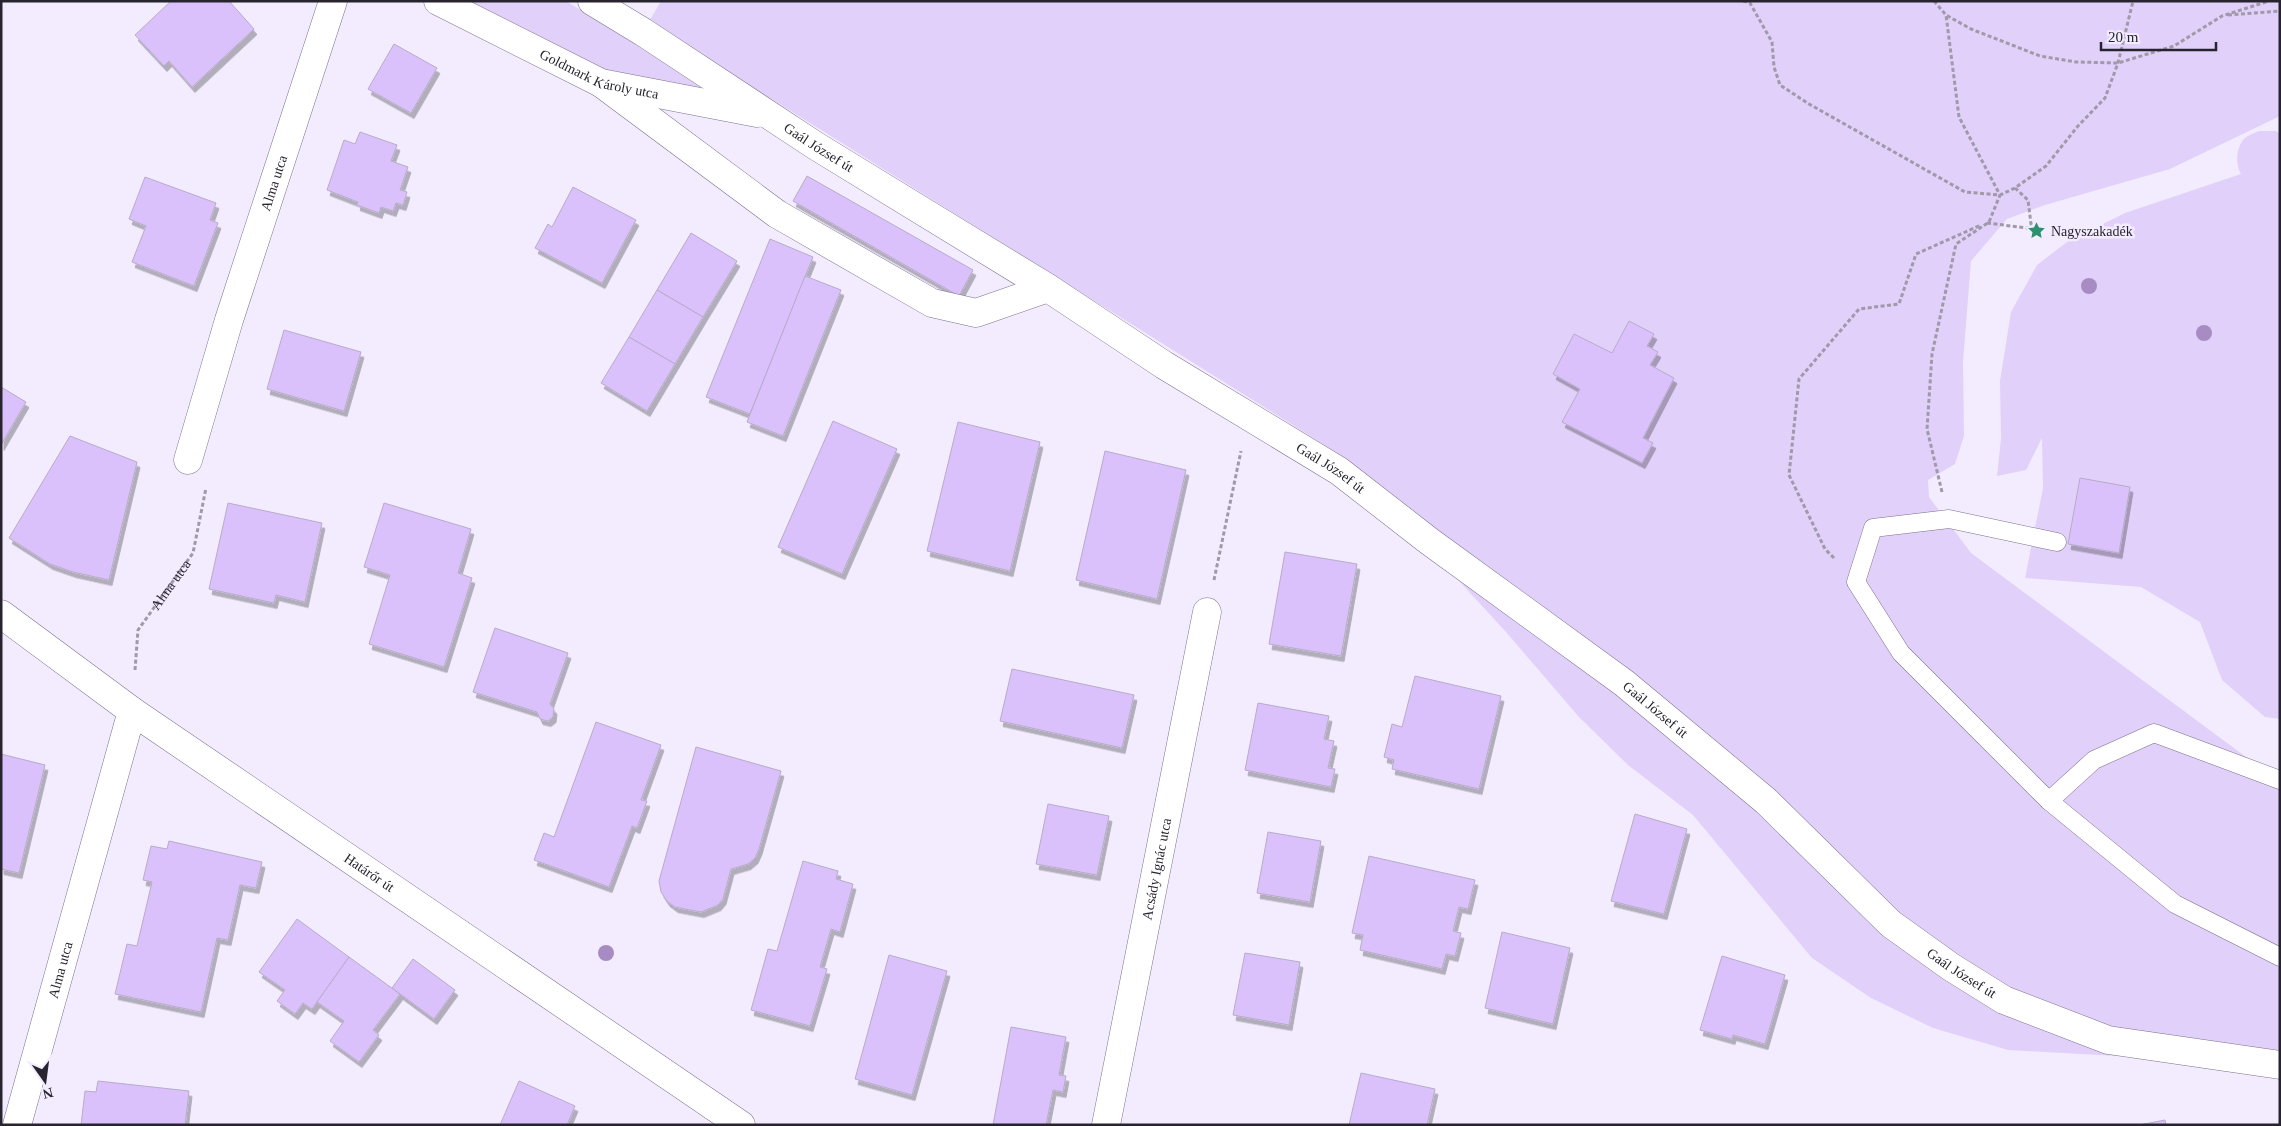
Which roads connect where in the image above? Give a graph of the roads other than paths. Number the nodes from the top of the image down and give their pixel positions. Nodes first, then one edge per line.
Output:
1 (333, 1) edge
2 (438, 1) edge
3 (592, 1) edge
4 (601, 83) junction
5 (769, 115) junction
6 (1048, 288) junction
7 (188, 460) road end
8 (2057, 542) dead end
9 (1207, 612) road end
10 (1, 614) edge
11 (132, 711) junction
12 (2280, 780) edge
13 (2049, 801) junction
14 (2280, 957) edge
15 (2280, 1065) edge
16 (17, 1125) edge
17 (741, 1125) edge
18 (1106, 1125) edge

1 - 7 street, Alma utca
2 - 4 street, Goldmark Károly utca
3 - 5 street, Gaál József út
4 - 5 street, Goldmark Károly utca
4 - 6 street
5 - 6 street, Gaál József út
6 - 15 street, Gaál József út
8 - 13 lane
9 - 18 street, Acsády Ignác utca
10 - 11 street, Határőr út
11 - 16 street, Alma utca
11 - 17 street, Határőr út
12 - 13 lane
13 - 14 lane

